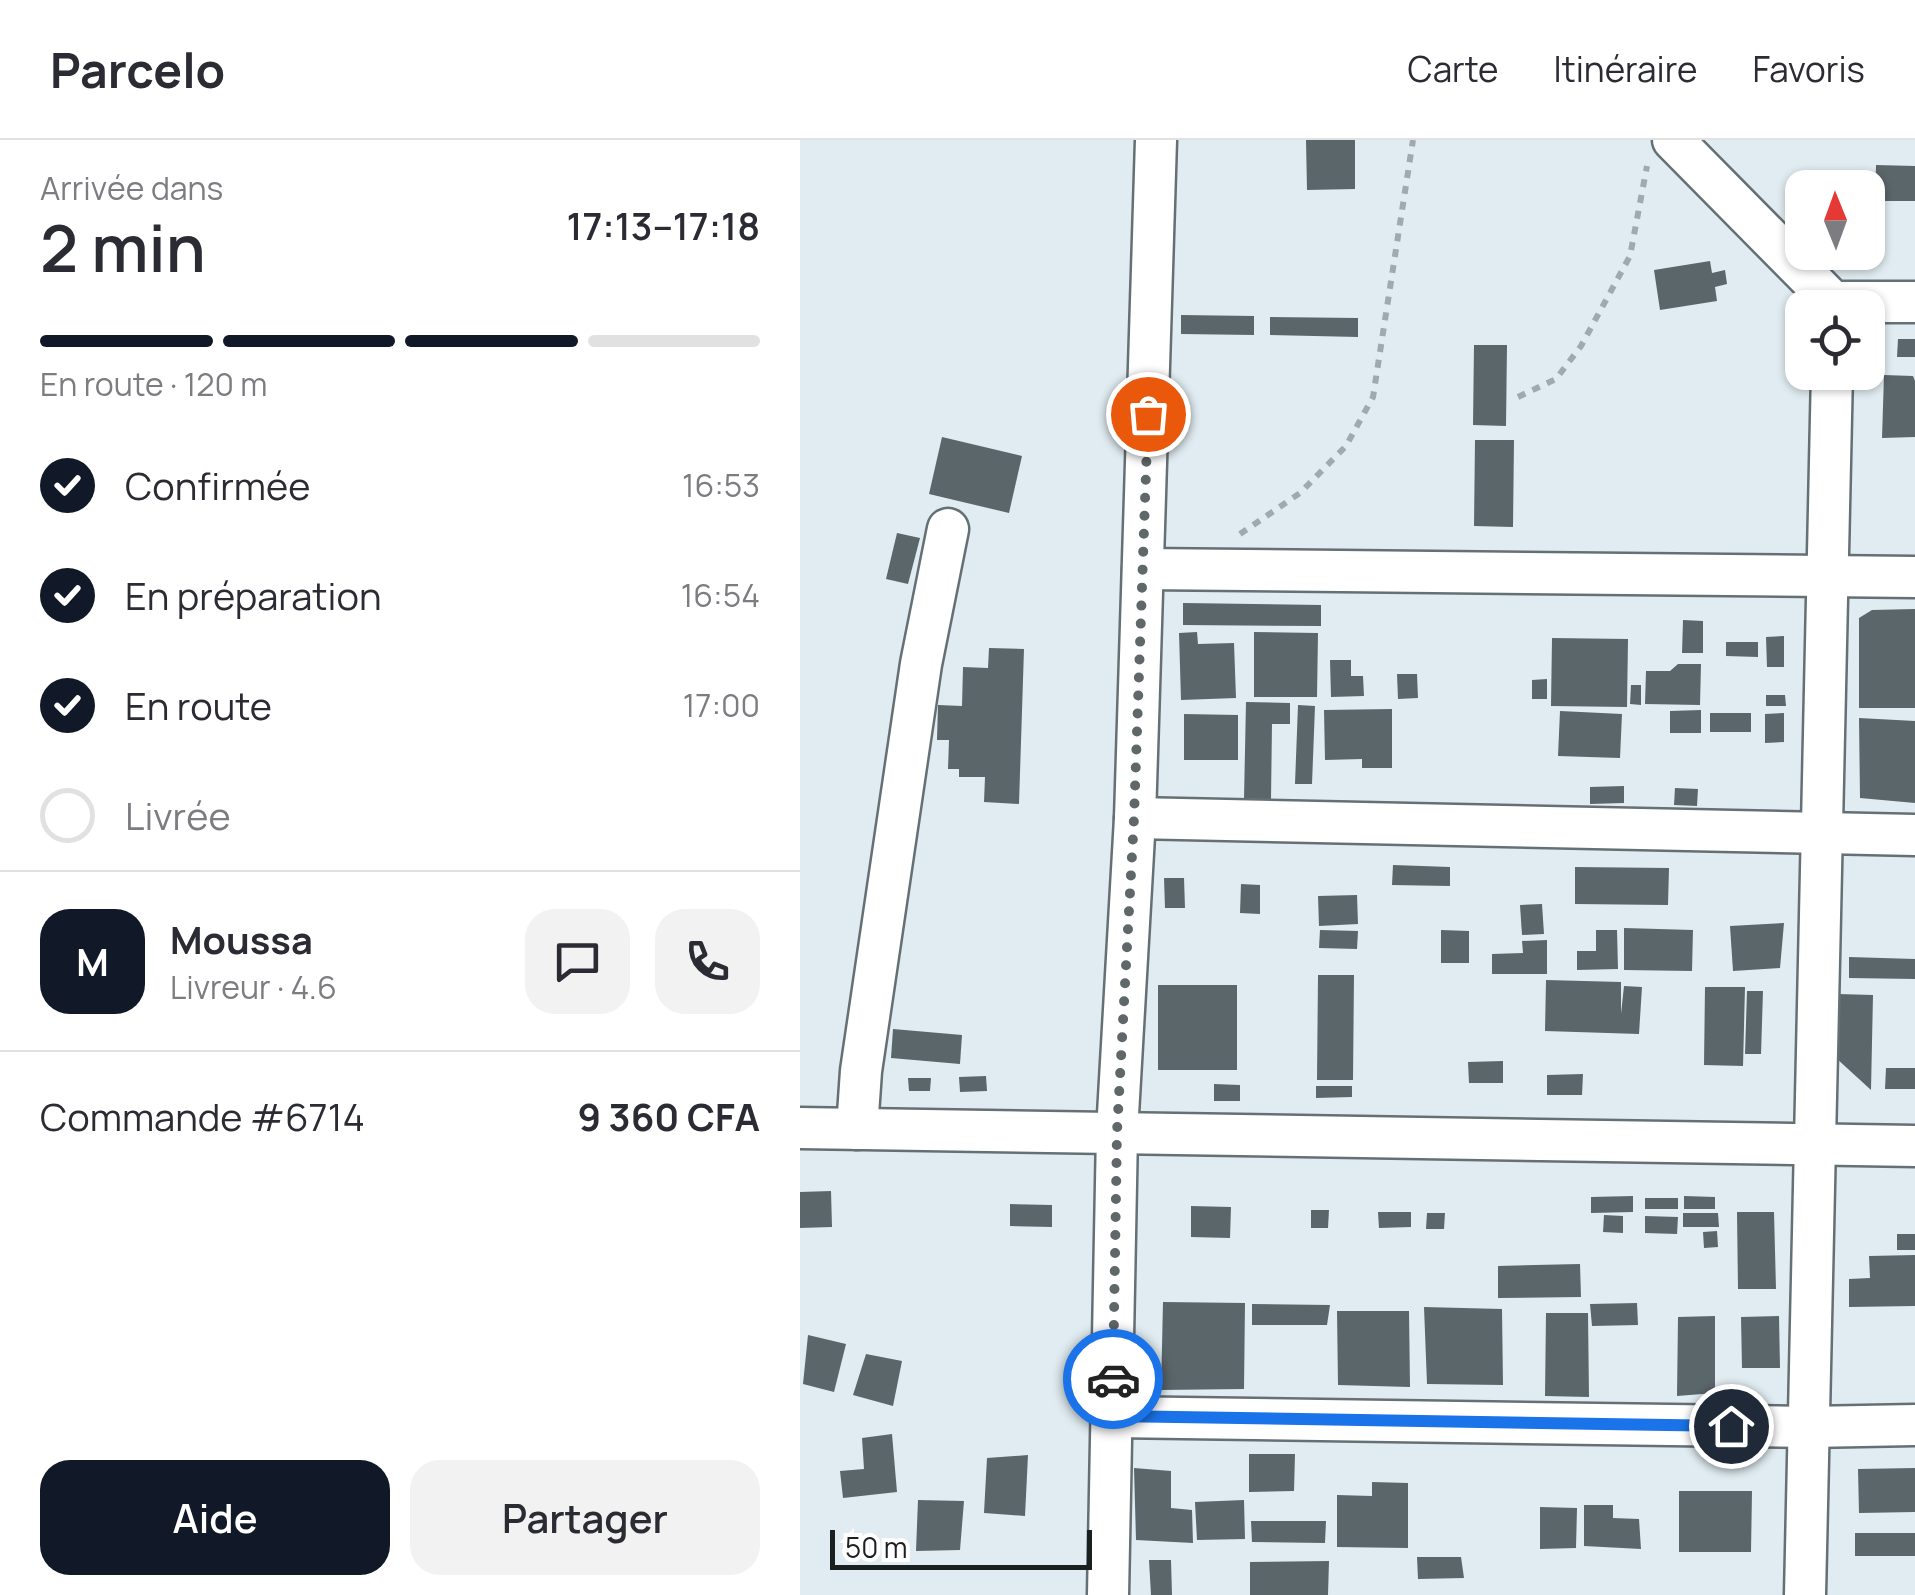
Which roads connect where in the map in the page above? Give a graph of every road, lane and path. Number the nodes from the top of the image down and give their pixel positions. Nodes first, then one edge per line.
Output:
1 (1156, 140) edge
2 (1413, 140) edge
3 (1661, 150) edge
4 (1817, 290) edge
5 (1915, 302) edge
6 (1885, 303) edge
7 (1832, 390) edge
8 (1518, 398) dead end
9 (948, 529) dead end
10 (1236, 537) dead end
11 (1144, 569) junction
12 (1827, 576) junction
13 (1915, 577) edge
14 (1134, 818) junction
15 (1821, 832) junction
16 (1915, 834) edge
17 (800, 1128) edge
18 (857, 1129) junction
19 (1117, 1132) junction
20 (1814, 1143) junction
21 (1915, 1146) edge
22 (1112, 1416) junction
23 (1915, 1425) edge
24 (1809, 1427) junction
25 (1108, 1595) edge
26 (1805, 1595) edge

1 - 11 street
2 - 10 path
3 - 4 street
3 - 8 path
5 - 6 street
7 - 12 street
9 - 18 street
11 - 12 street
11 - 14 street
12 - 13 street
12 - 15 street
14 - 15 street
14 - 19 street
15 - 16 street
15 - 20 street
17 - 18 street
18 - 19 street
19 - 20 street
19 - 22 street
20 - 21 street
20 - 24 street
22 - 24 street
22 - 25 street
23 - 24 street
24 - 26 street

